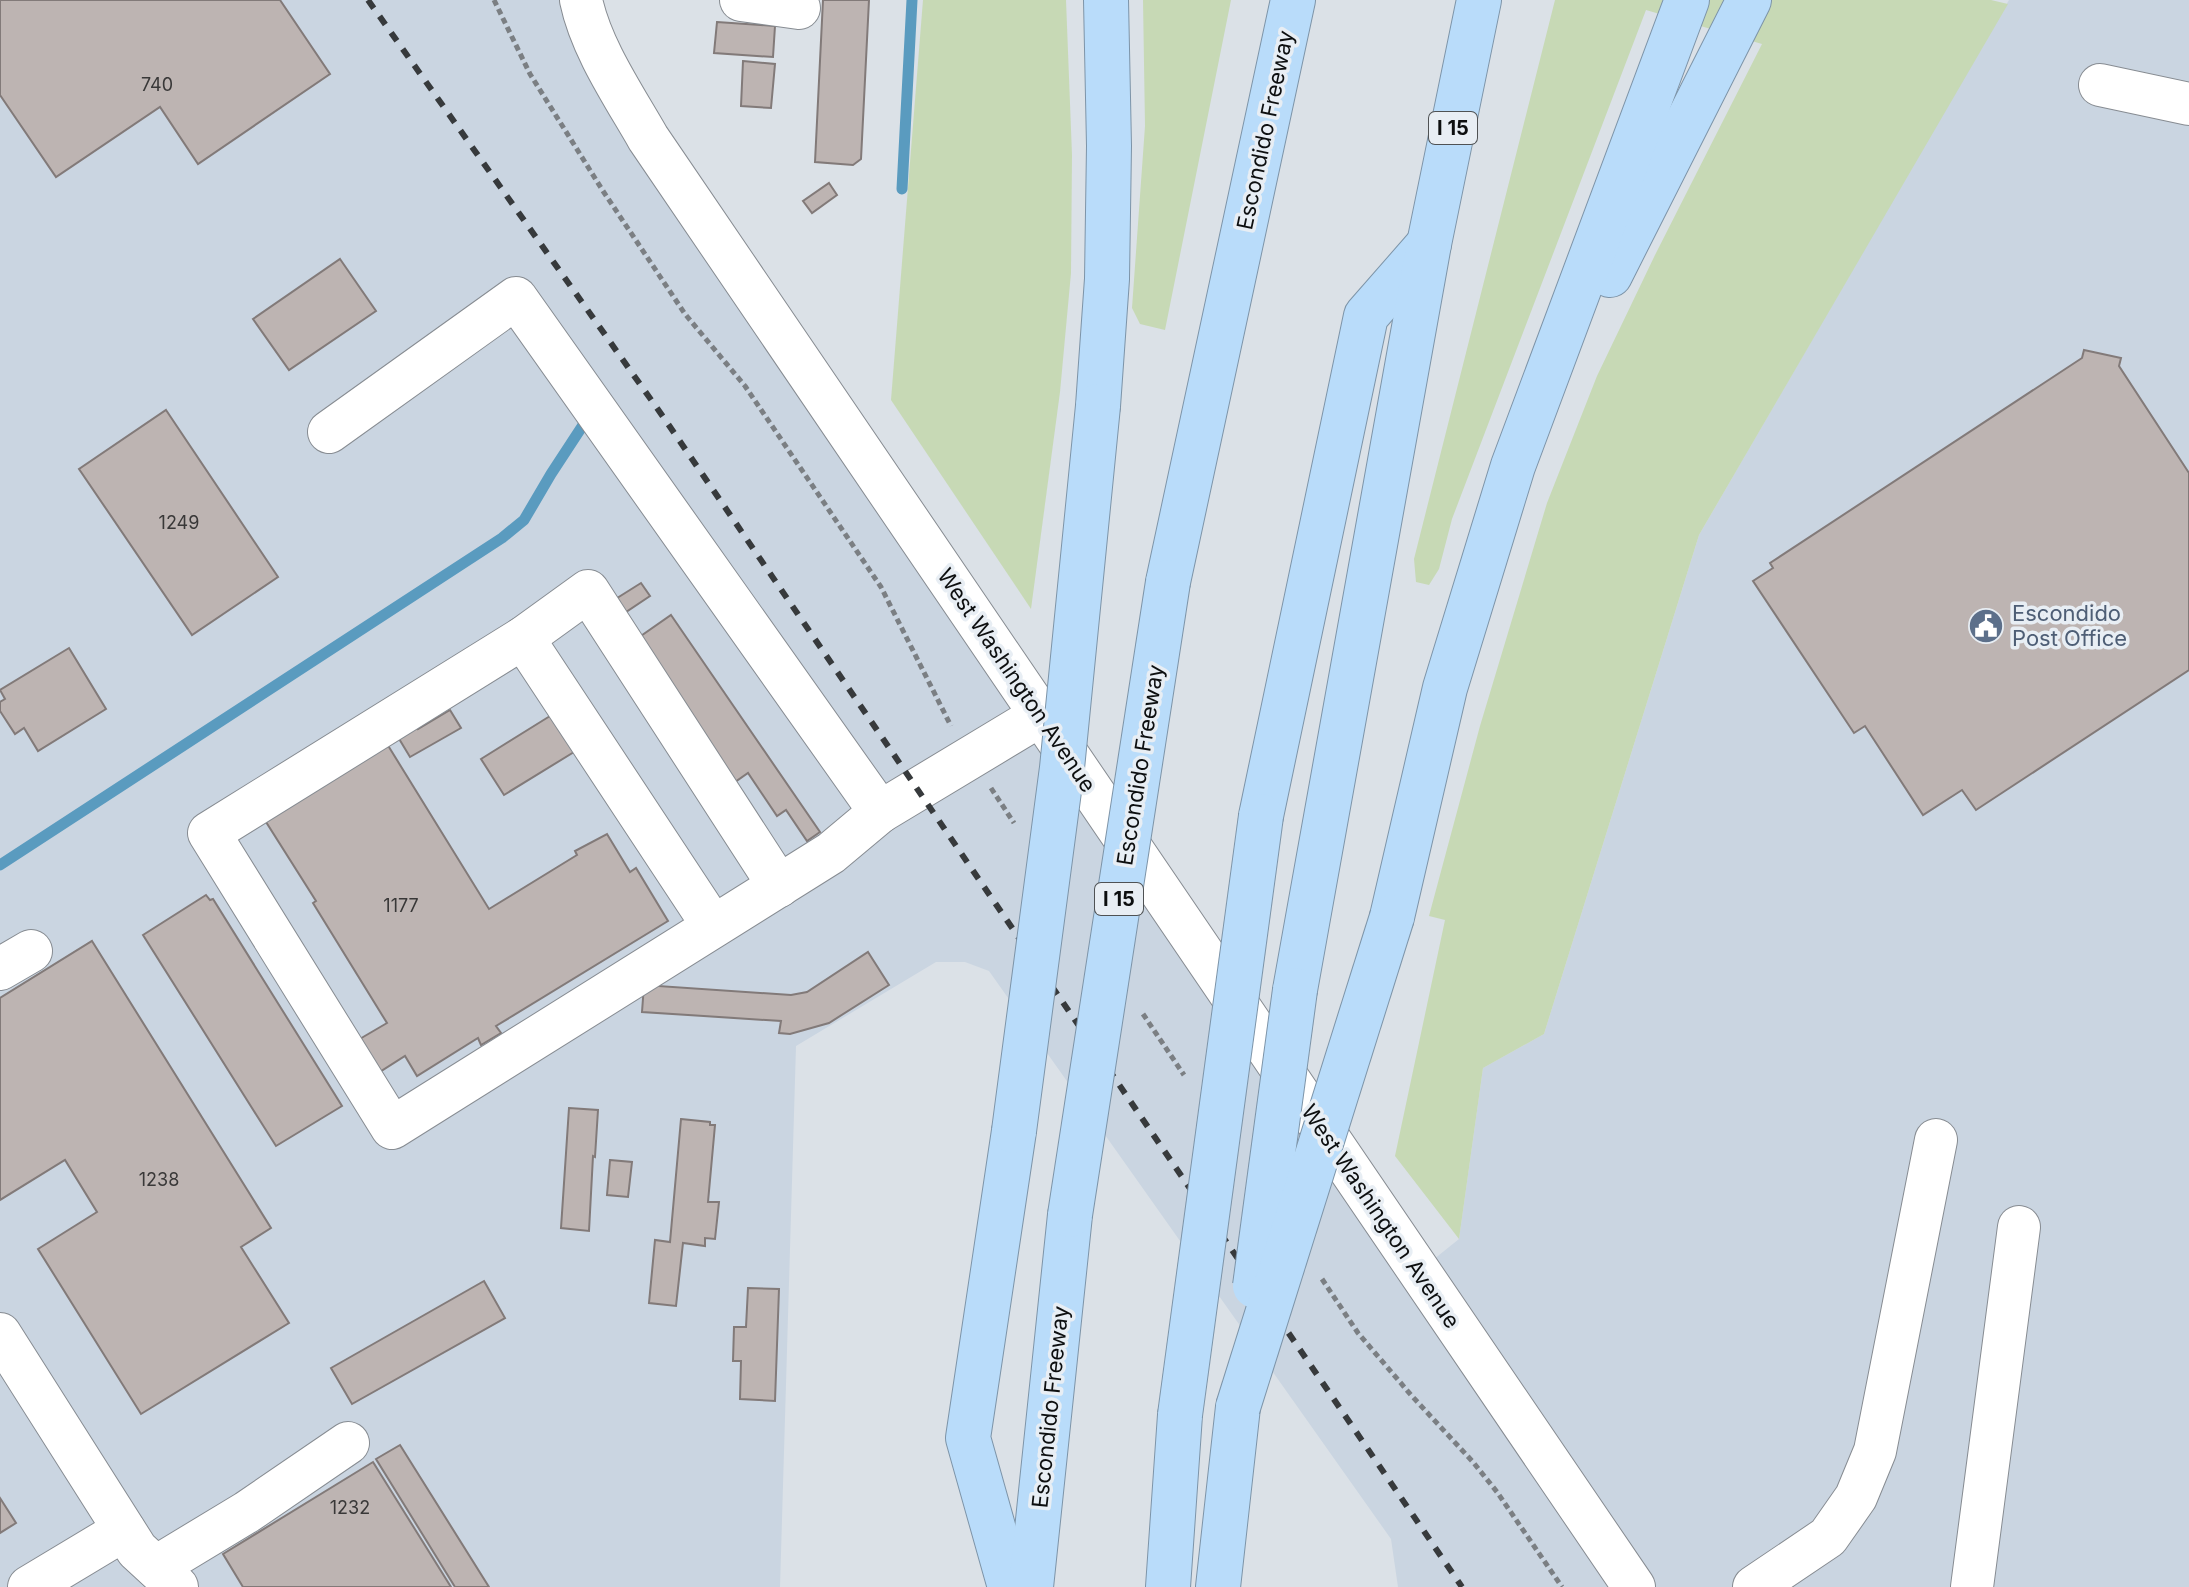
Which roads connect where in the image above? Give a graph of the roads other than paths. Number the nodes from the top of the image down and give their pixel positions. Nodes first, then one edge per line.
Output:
1 (581, 0) edge
2 (741, 0) edge
3 (1106, 0) edge
4 (1293, 0) edge
5 (1687, 0) edge
6 (1749, 0) edge
7 (1478, 6) edge
8 (799, 8) dead end
9 (2100, 85) dead end
10 (2189, 104) edge
11 (1429, 244) junction
12 (329, 432) dead end
13 (1513, 466) junction
14 (523, 638) junction
15 (1041, 715) junction
16 (880, 812) junction
17 (779, 886) junction
18 (713, 926) junction
19 (1936, 1140) dead end
20 (2019, 1227) dead end
21 (0, 1334) edge
22 (1238, 1407) junction
23 (348, 1443) dead end
24 (124, 1530) junction
25 (167, 1577) edge
26 (29, 1587) edge
27 (1010, 1587) edge
28 (1031, 1587) edge
29 (1168, 1587) edge
30 (1218, 1587) edge
31 (1634, 1587) edge
32 (1754, 1587) edge
33 (1972, 1587) edge

1 - 15 street, West Washington Avenue
2 - 8 street
3 - 27 highway, bridge
4 - 28 highway, Escondido Freeway / I 15, bridge
5 - 13 highway
6 - 13 highway
7 - 11 highway, I 15
9 - 10 street
11 - 22 highway, I 15, bridge
11 - 29 highway, bridge
12 - 16 street
13 - 22 highway, bridge
14 - 17 street
14 - 18 street
14 - 18 street
15 - 16 street
15 - 31 street, West Washington Avenue
16 - 17 street
17 - 18 street
19 - 32 street
20 - 33 street
21 - 24 street
22 - 30 highway, I 15
23 - 25 street
24 - 25 street
24 - 26 street

